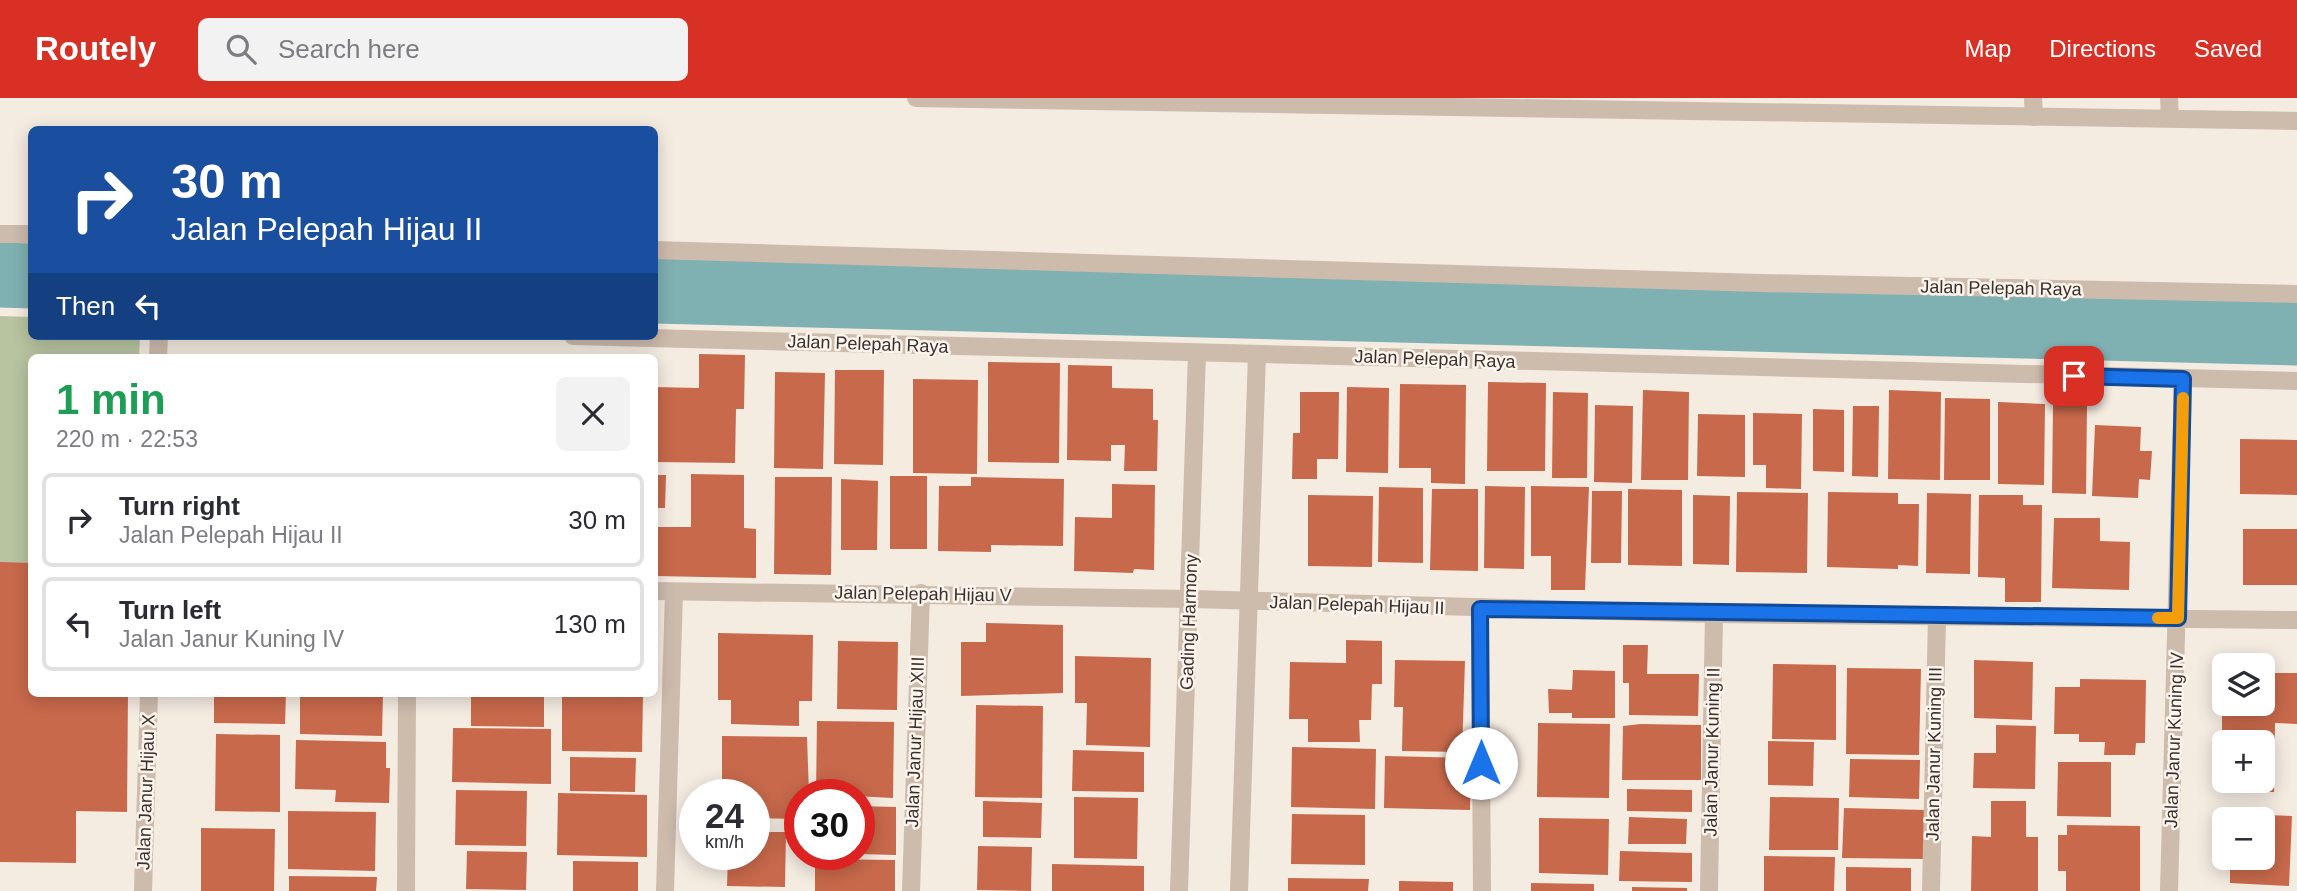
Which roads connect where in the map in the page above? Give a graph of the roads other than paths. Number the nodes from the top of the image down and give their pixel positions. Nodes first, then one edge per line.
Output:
1 (916, 98) edge
2 (2033, 98) edge
3 (2169, 98) edge
4 (1122, 100) edge
5 (1417, 102) edge
6 (2034, 117) junction
7 (2170, 118) junction
8 (2297, 121) edge
9 (0, 234) edge
10 (28, 234) edge
11 (658, 250) edge
12 (2297, 294) edge
13 (658, 338) edge
14 (1197, 353) junction
15 (1257, 354) junction
16 (2183, 379) junction
17 (2297, 380) edge
18 (658, 591) edge
19 (674, 592) junction
20 (921, 593) junction
21 (1191, 598) junction
22 (1249, 602) junction
23 (1480, 609) junction
24 (1714, 614) junction
25 (1937, 616) junction
26 (2178, 618) junction
27 (2297, 621) edge
28 (149, 697) edge
29 (407, 697) edge
30 (143, 891) edge
31 (406, 891) edge
32 (665, 891) edge
33 (911, 891) edge
34 (1179, 891) edge
35 (1239, 891) edge
36 (1482, 891) edge
37 (1709, 891) edge
38 (1931, 891) edge
39 (2169, 891) edge

1 - 4 street
2 - 6 street
3 - 7 street
4 - 5 street
5 - 6 street
6 - 7 street
7 - 8 street
9 - 10 street
11 - 12 street, Jalan Pelepah Raya
13 - 14 street, Jalan Pelepah Raya
14 - 15 street, Jalan Pelepah Raya
14 - 21 street, Gading Harmony
15 - 16 street, Jalan Pelepah Raya
15 - 22 street
16 - 17 street, Jalan Pelepah Raya
16 - 26 street, Jalan Janur Kuning IV
18 - 19 street, Jalan Pelepah Hijau V
19 - 20 street, Jalan Pelepah Hijau V
19 - 32 street
20 - 21 street, Jalan Pelepah Hijau V
20 - 33 street, Jalan Janur Hijau XIII
21 - 22 street, Jalan Pelepah Hijau V
21 - 34 street, Gading Harmony
22 - 23 street, Jalan Pelepah Hijau II
22 - 35 street
23 - 24 street, Jalan Pelepah Hijau II
23 - 36 street
24 - 25 street, Jalan Pelepah Hijau II
24 - 37 street, Jalan Janur Kuning II
25 - 26 street, Jalan Pelepah Hijau II
25 - 38 street, Jalan Janur Kuning III
26 - 27 street, Jalan Pelepah Hijau II
26 - 39 street, Jalan Janur Kuning IV
28 - 30 street, Jalan Janur Hijau X
29 - 31 street

